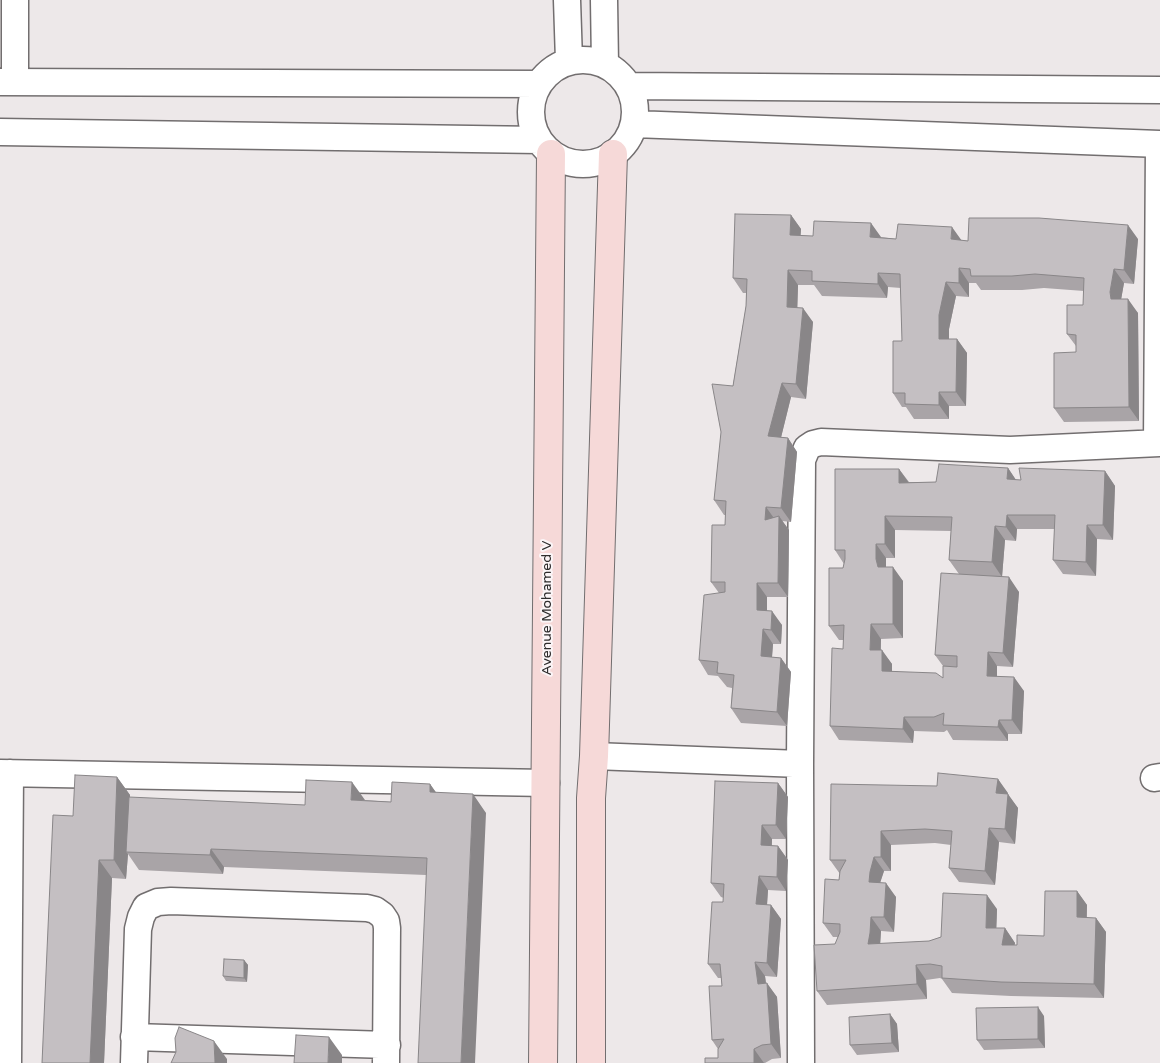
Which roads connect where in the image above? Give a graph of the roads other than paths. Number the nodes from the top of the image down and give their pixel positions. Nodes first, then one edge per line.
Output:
1 (15, 0) edge
2 (567, 0) edge
3 (604, 0) edge
4 (569, 61) junction
5 (605, 64) junction
6 (7, 82) edge
7 (539, 84) junction
8 (629, 86) junction
9 (1160, 90) edge
10 (634, 124) junction
11 (0, 132) edge
12 (1160, 144) edge
13 (545, 147) junction
14 (613, 154) junction
15 (1158, 443) edge
16 (594, 756) junction
17 (800, 764) junction
18 (5, 773) edge
19 (546, 783) junction
20 (134, 1037) junction
21 (387, 1054) edge
22 (8, 1063) edge
23 (134, 1063) edge
24 (543, 1063) edge
25 (591, 1063) edge
26 (801, 1063) edge

1 - 6 street
2 - 4 street
3 - 5 street
4 - 5 street
4 - 7 street
5 - 8 street
6 - 7 street
7 - 13 street
8 - 9 street
8 - 10 street
10 - 12 street
10 - 14 street
11 - 13 street
12 - 15 street
13 - 14 street
13 - 19 street, Avenue Mohamed V
14 - 16 street
15 - 17 street
16 - 17 street
16 - 25 street
17 - 26 street
18 - 19 street
18 - 22 street
19 - 24 street, Avenue Mohamed V
20 - 21 street
20 - 21 street
20 - 23 street

